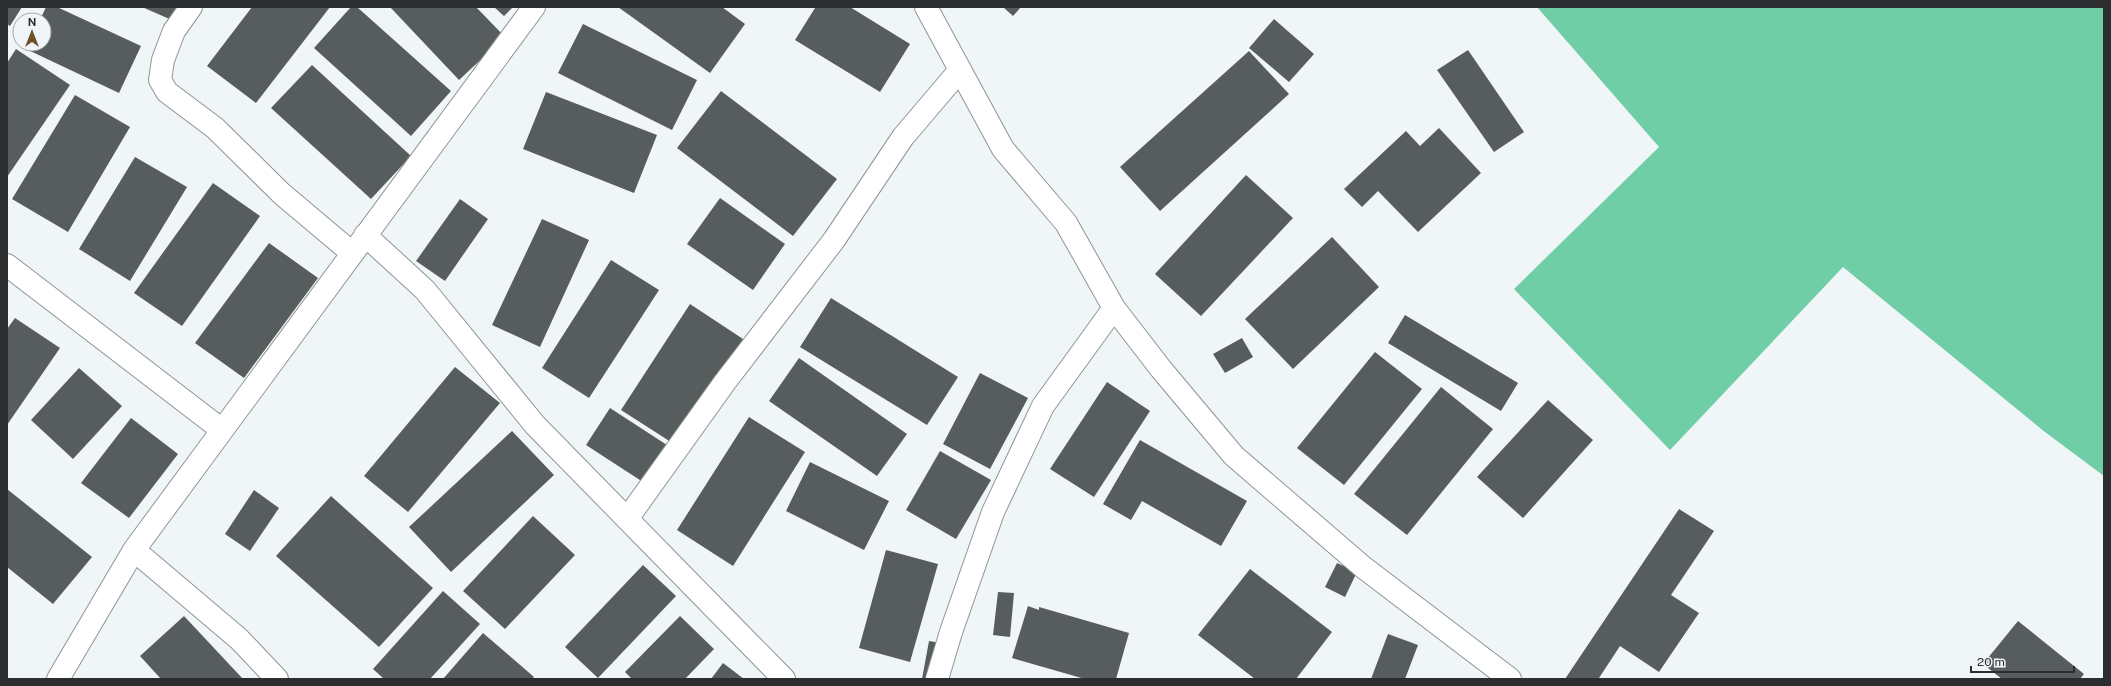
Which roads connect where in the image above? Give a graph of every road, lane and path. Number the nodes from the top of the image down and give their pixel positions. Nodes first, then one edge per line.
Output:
1 (191, 7) edge
2 (534, 7) edge
3 (926, 7) edge
4 (960, 70) junction
5 (365, 235) junction
6 (352, 253) junction
7 (7, 265) edge
8 (1114, 308) junction
9 (222, 430) junction
10 (627, 519) junction
11 (134, 550) junction
12 (58, 679) edge
13 (277, 679) edge
14 (784, 679) edge
15 (937, 679) edge
16 (1510, 679) edge

1 - 6 street
2 - 5 street
3 - 4 street
4 - 8 street
4 - 10 street
5 - 6 street
5 - 10 street
6 - 9 street
7 - 9 street
8 - 15 street
8 - 16 street
9 - 11 street
10 - 14 street
11 - 12 street
11 - 13 street

